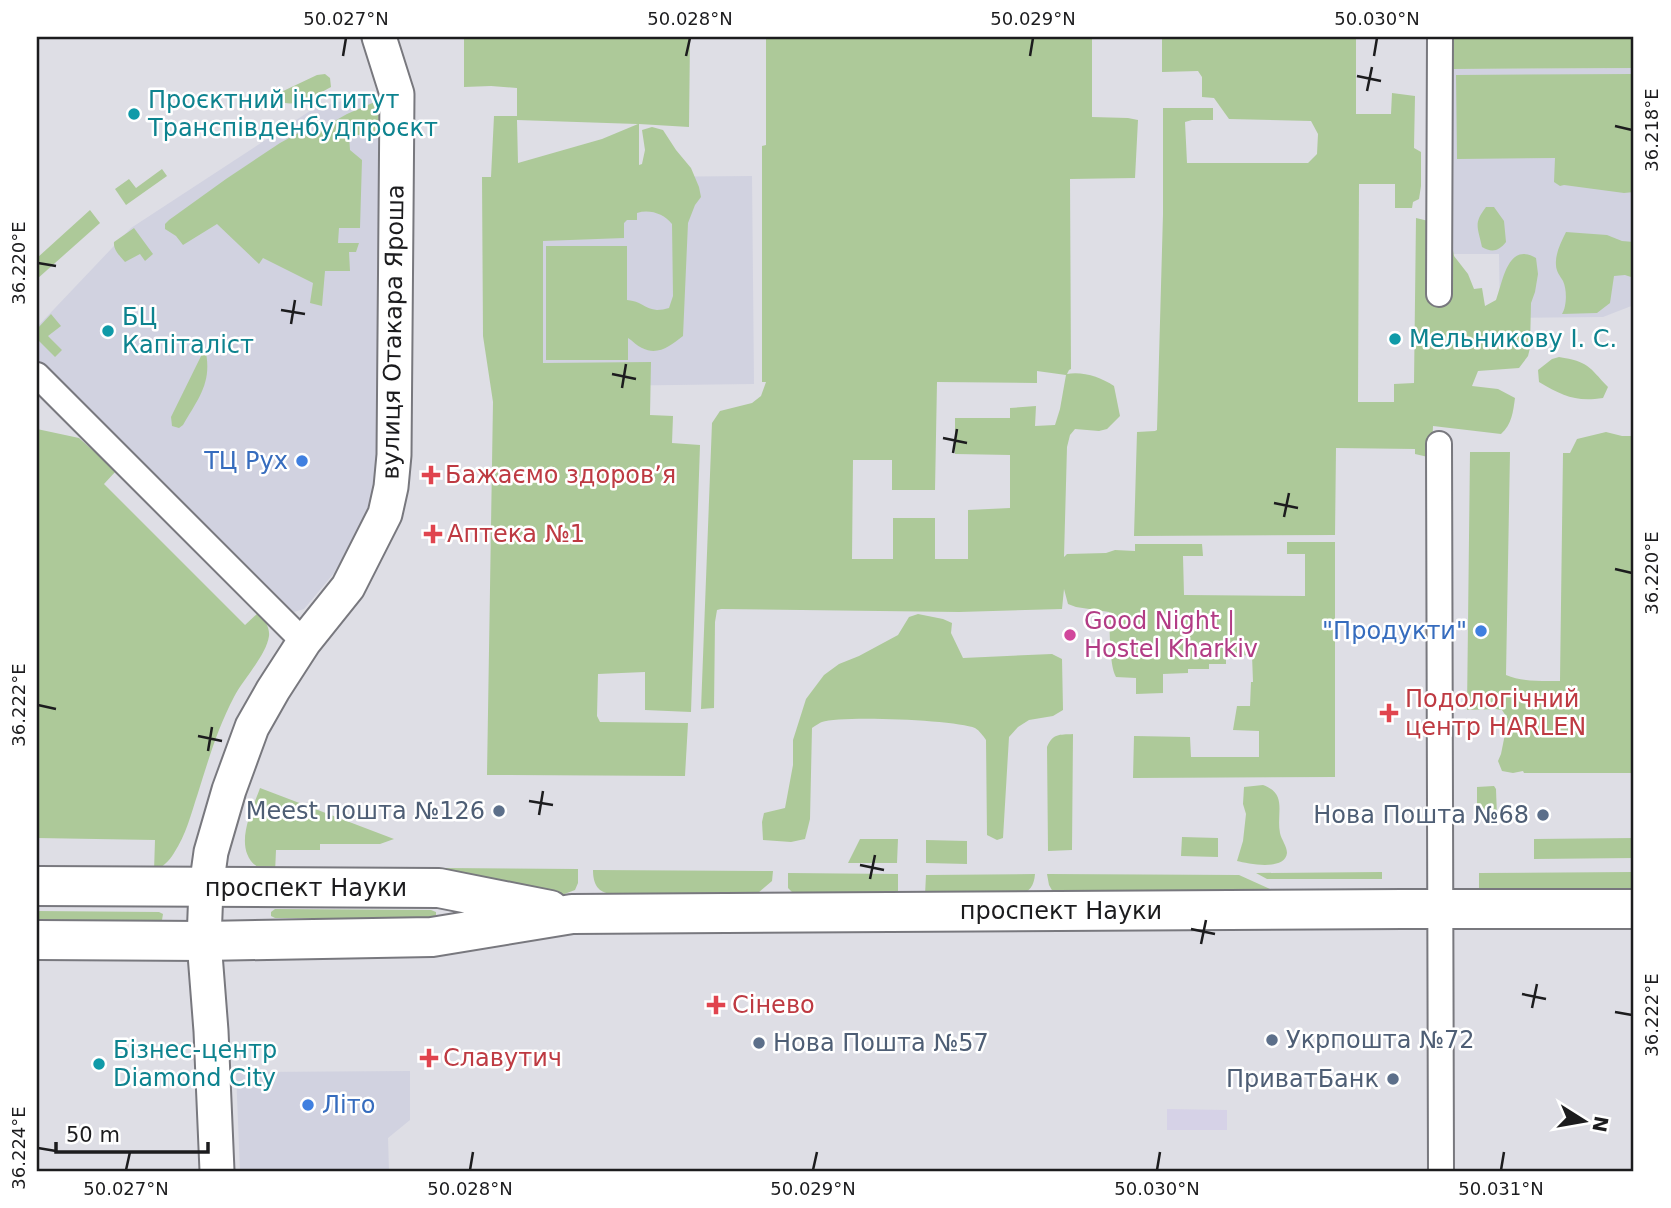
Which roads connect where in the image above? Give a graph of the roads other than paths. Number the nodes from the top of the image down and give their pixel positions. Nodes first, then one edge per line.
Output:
1 (379, 37) edge
2 (1440, 37) edge
3 (1439, 294) dead end
4 (37, 375) edge
5 (1439, 444) dead end
6 (304, 642) junction
7 (37, 886) edge
8 (206, 888) junction
9 (1441, 908) junction
10 (1634, 909) edge
11 (572, 914) junction
12 (37, 940) edge
13 (204, 941) junction
14 (217, 1171) edge
15 (1441, 1171) edge

1 - 6 street, вулиця Отакара Яроша
2 - 3 street
4 - 6 street
5 - 9 street
6 - 8 street, вулиця Отакара Яроша
7 - 8 main road, проспект Науки
8 - 11 main road, проспект Науки
8 - 13 street, вулиця Отакара Яроша
9 - 10 main road, проспект Науки
9 - 11 main road, проспект Науки
9 - 15 street
11 - 13 main road, проспект Науки
12 - 13 main road, проспект Науки
13 - 14 street, вулиця Отакара Яроша

